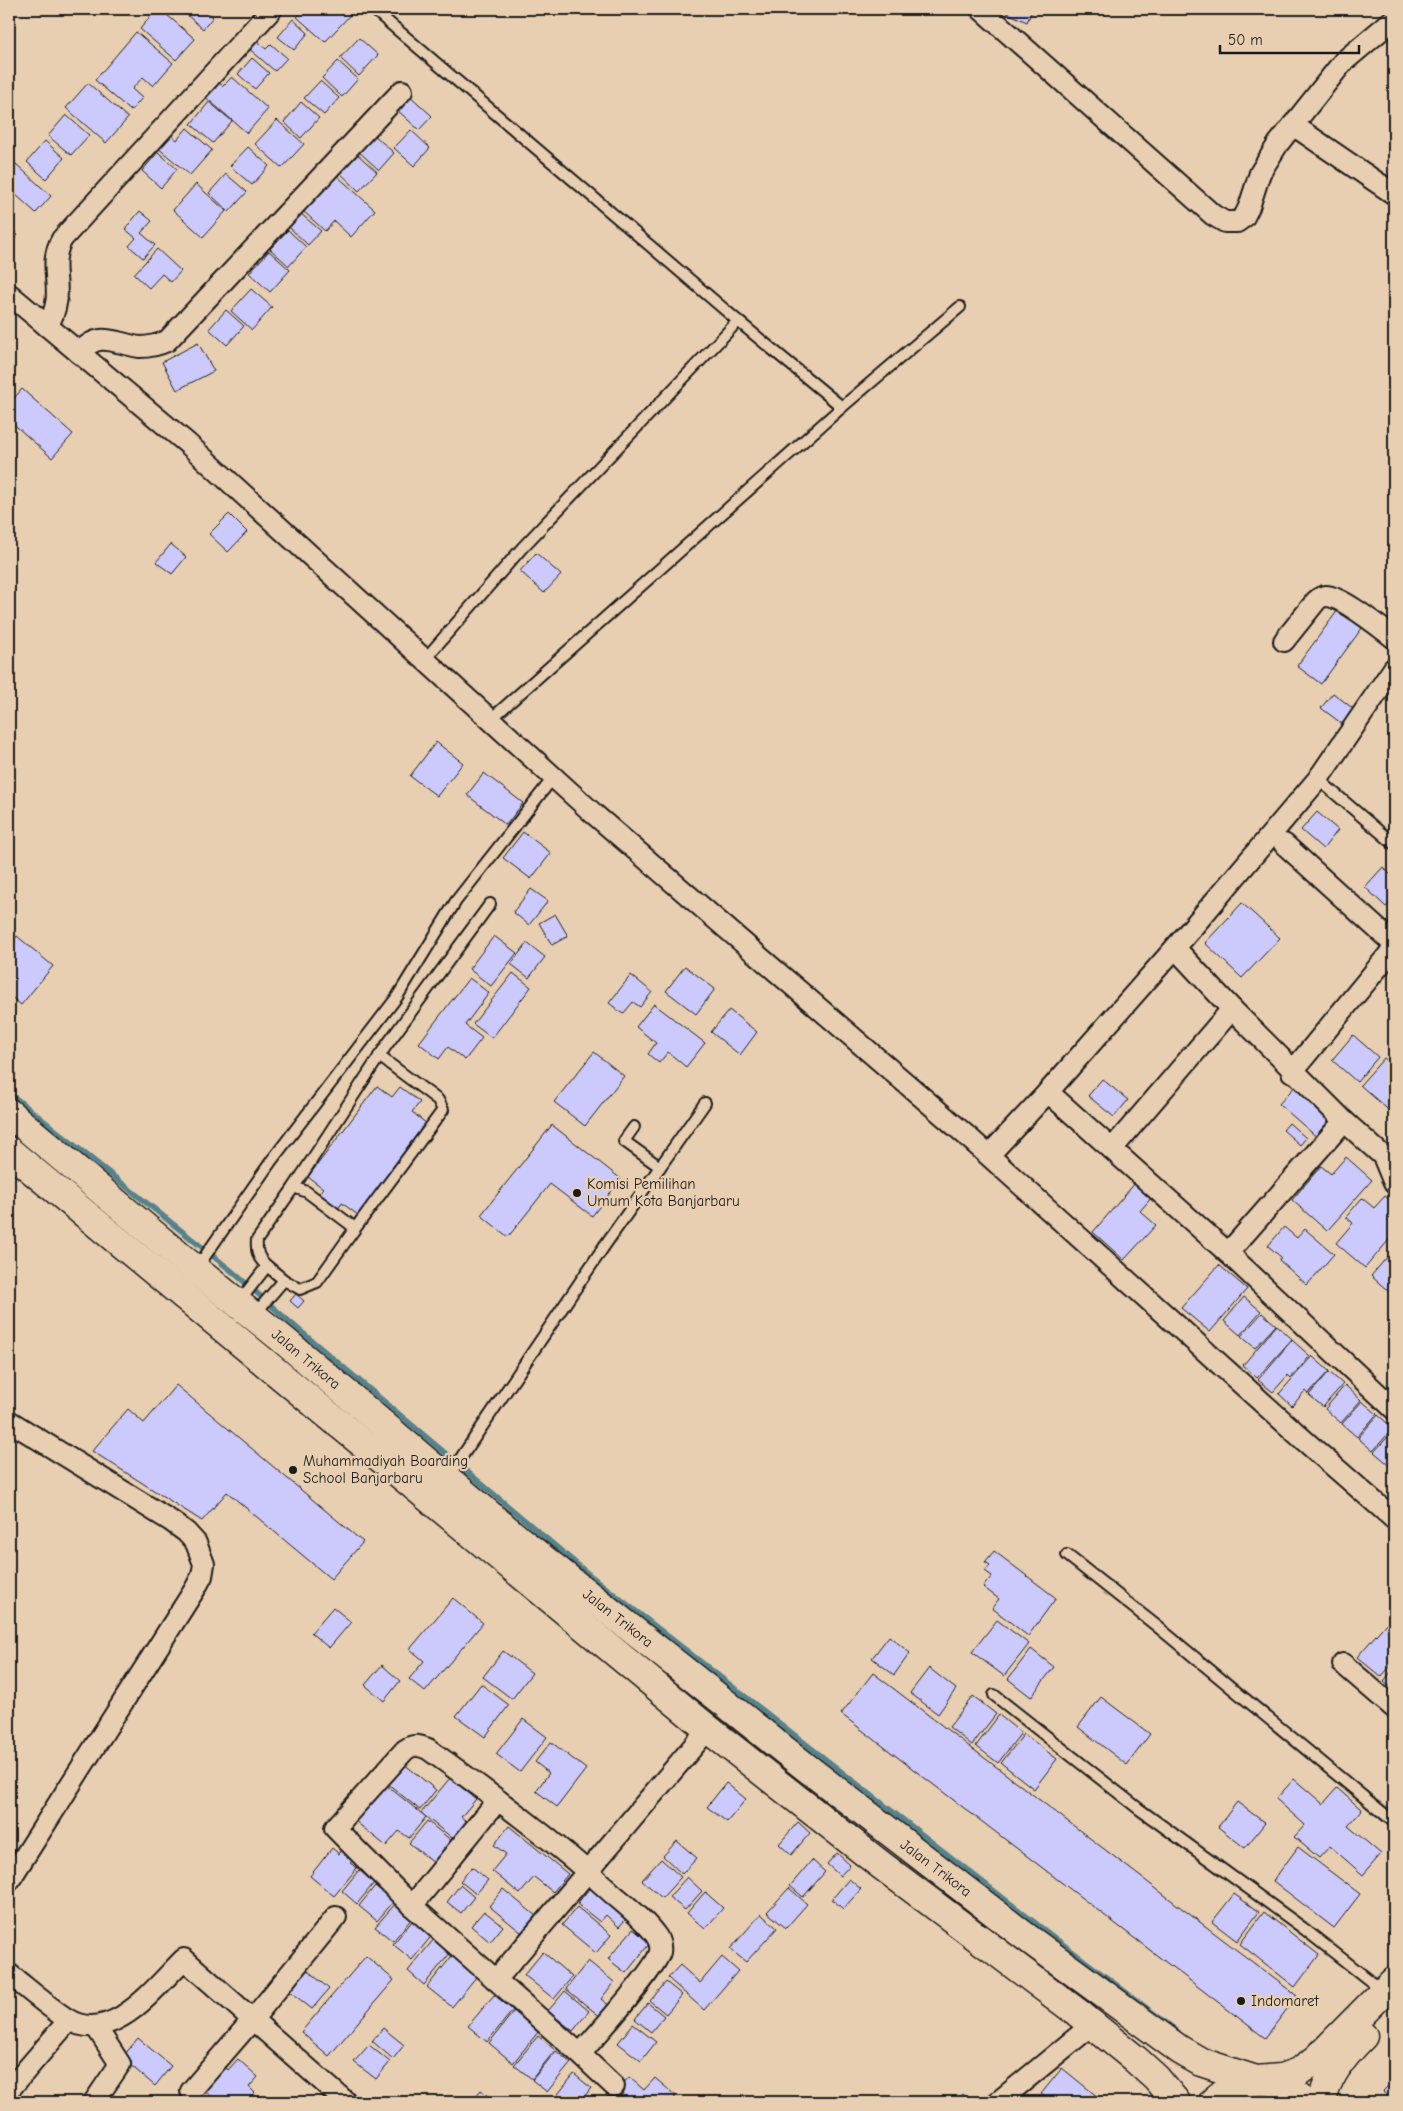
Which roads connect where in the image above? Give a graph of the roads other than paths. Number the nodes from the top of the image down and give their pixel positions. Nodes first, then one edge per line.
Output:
1 (272, 9) edge
2 (373, 9) edge
3 (981, 9) edge
4 (1394, 19) edge
5 (402, 91) dead end
6 (1293, 125) junction
7 (1394, 194) edge
8 (9, 294) edge
9 (960, 307) dead end
10 (738, 321) junction
11 (47, 326) junction
12 (79, 353) junction
13 (842, 407) junction
14 (1394, 638) edge
15 (1284, 641) dead end
16 (425, 660) junction
17 (1394, 668) edge
18 (490, 720) junction
19 (553, 778) junction
20 (1318, 779) junction
21 (1284, 844) dead end
22 (1394, 844) edge
23 (490, 904) dead end
24 (1394, 944) edge
25 (1175, 948) junction
26 (1394, 948) edge
27 (1232, 1010) junction
28 (379, 1056) junction
29 (1292, 1072) junction
30 (1048, 1092) junction
31 (705, 1104) dead end
32 (9, 1113) edge
33 (1344, 1121) junction
34 (634, 1127) dead end
35 (1112, 1149) junction
36 (9, 1151) edge
37 (989, 1155) junction
38 (1389, 1158) edge
39 (660, 1167) junction
40 (1394, 1184) edge
41 (294, 1187) junction
42 (109, 1195) junction
43 (90, 1218) junction
44 (354, 1230) junction
45 (1228, 1253) junction
46 (267, 1266) junction
47 (196, 1270) junction
48 (284, 1280) junction
49 (246, 1309) junction
50 (1394, 1409) edge
51 (11, 1427) edge
52 (452, 1471) junction
53 (1394, 1519) edge
54 (1067, 1555) dead end
55 (1343, 1664) dead end
56 (994, 1695) dead end
57 (1394, 1708) edge
58 (708, 1729) junction
59 (498, 1800) junction
60 (1394, 1822) edge
61 (588, 1871) junction
62 (9, 1881) edge
63 (412, 1906) junction
64 (336, 1917) dead end
65 (9, 1974) edge
66 (496, 1980) junction
67 (1391, 1993) edge
68 (253, 2019) junction
69 (69, 2020) junction
70 (1092, 2025) junction
71 (96, 2027) junction
72 (580, 2054) junction
73 (1256, 2080) junction
74 (614, 2086) dead end
75 (9, 2090) edge
76 (191, 2091) dead end
77 (94, 2102) edge
78 (346, 2102) edge
79 (998, 2102) edge
80 (1176, 2102) edge
81 (1213, 2102) edge
82 (1304, 2102) edge
83 (1322, 2102) edge

1 - 11 street
2 - 10 lane
3 - 6 street
4 - 6 street
5 - 12 street
6 - 7 street
8 - 11 street
9 - 13 lane
10 - 13 lane
10 - 16 lane
11 - 12 street
12 - 16 street
13 - 18 lane
14 - 15 street
16 - 18 street
17 - 20 street
18 - 19 street
19 - 37 street
19 - 47 lane
20 - 22 lane
20 - 25 street
21 - 24 street
23 - 28 lane
25 - 27 street
25 - 30 street
26 - 29 street
27 - 29 street
27 - 35 street
28 - 41 lane
28 - 44 lane
29 - 33 street
30 - 35 street
30 - 37 street
31 - 39 lane
32 - 42 main road, Jalan Trikora
33 - 38 street
33 - 45 street
34 - 39 lane
35 - 45 street
36 - 43 main road, Jalan Trikora
37 - 53 street
38 - 40 street
39 - 52 lane
41 - 44 lane
41 - 46 lane
42 - 43 main road
42 - 47 main road, Jalan Trikora
43 - 58 main road, Jalan Trikora
44 - 48 lane
45 - 50 street
46 - 48 lane
46 - 49 lane
47 - 49 main road, Jalan Trikora
48 - 49 lane
49 - 52 main road, Jalan Trikora
51 - 62 street
52 - 73 main road, Jalan Trikora
54 - 60 lane
55 - 57 street
56 - 67 lane
58 - 61 street
58 - 70 main road, Jalan Trikora
59 - 61 street
59 - 63 street
59 - 63 street
61 - 66 street
61 - 72 street
63 - 66 street
64 - 68 street
65 - 69 street
66 - 72 street
67 - 73 main road
67 - 83 main road
68 - 71 street
68 - 76 street
68 - 78 street
69 - 71 street
69 - 75 street
70 - 79 street
70 - 80 main road, Jalan Trikora
71 - 77 street
72 - 74 street
73 - 81 main road
73 - 82 main road, Jalan Trikora

